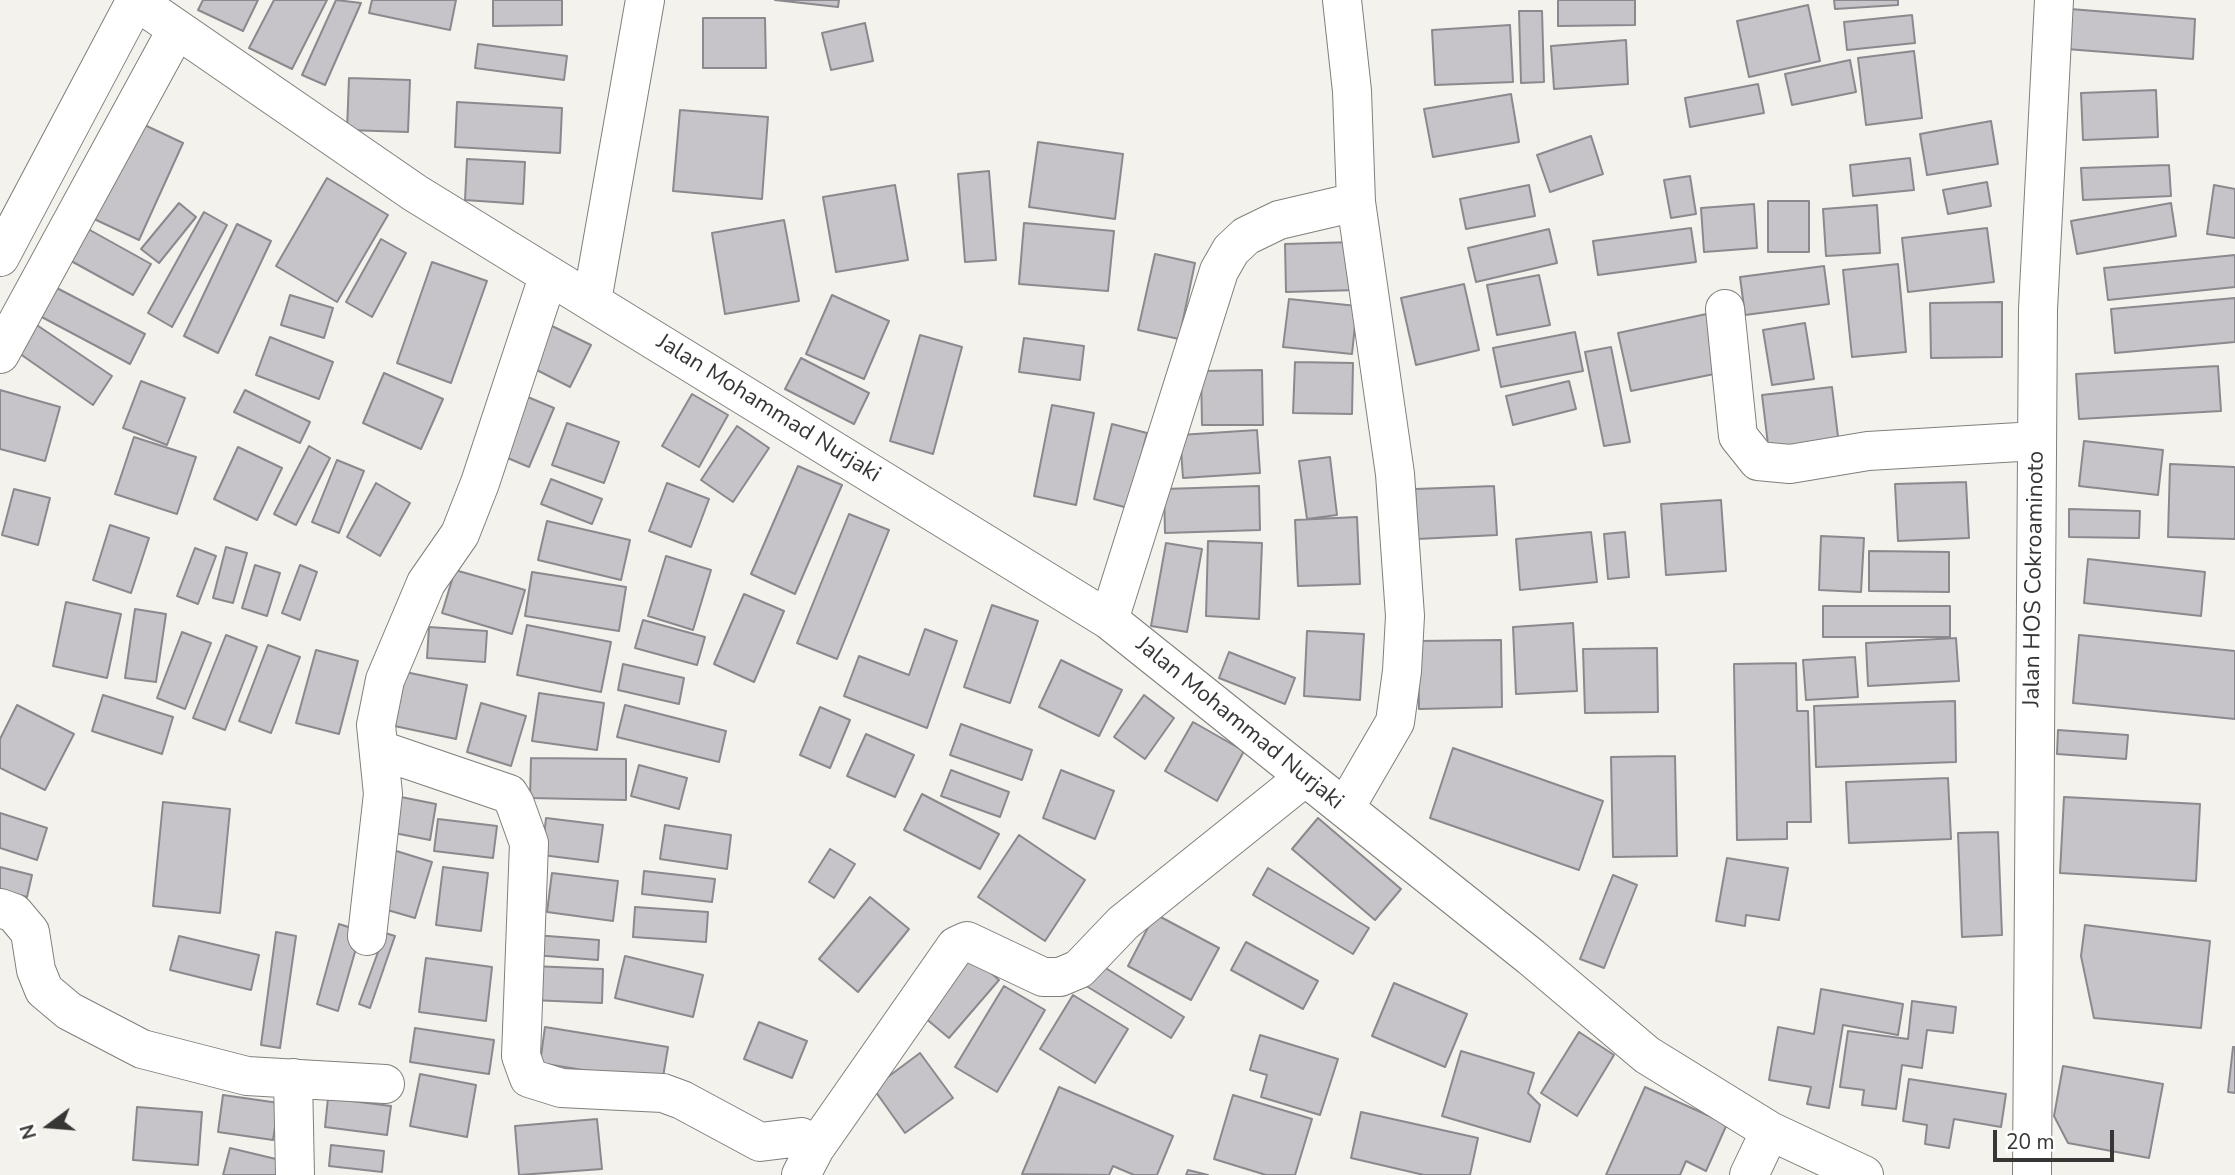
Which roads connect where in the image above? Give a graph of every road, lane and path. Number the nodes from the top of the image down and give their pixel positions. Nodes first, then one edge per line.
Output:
1 (135, 0) edge
2 (645, 0) edge
3 (1342, 0) edge
4 (2054, 0) edge
5 (177, 29) junction
6 (1356, 202) junction
7 (0, 257) edge
8 (548, 276) junction
9 (592, 301) junction
10 (1726, 309) dead end
11 (0, 354) edge
12 (2036, 441) junction
13 (1109, 620) junction
14 (380, 750) junction
15 (1305, 777) junction
16 (1345, 808) junction
17 (0, 908) edge
18 (367, 936) dead end
19 (293, 1079) junction
20 (384, 1084) dead end
21 (1770, 1131) junction
22 (807, 1151) edge
23 (2025, 1170) edge
24 (295, 1175) edge
25 (1749, 1175) edge
26 (1864, 1175) edge

1 - 5 street, Jalan Mohammad Nurjaki
1 - 7 street
2 - 9 street
3 - 6 street
4 - 12 street, Jalan HOS Cokroaminoto
5 - 8 street, Jalan Mohammad Nurjaki
5 - 11 street
6 - 13 street
6 - 16 street
8 - 9 street, Jalan Mohammad Nurjaki
8 - 14 street
9 - 13 street, Jalan Mohammad Nurjaki
10 - 12 street
12 - 23 street, Jalan HOS Cokroaminoto
13 - 15 street, Jalan Mohammad Nurjaki
14 - 18 street
14 - 22 street
15 - 16 street, Jalan Mohammad Nurjaki
15 - 22 street
16 - 21 street, Jalan Mohammad Nurjaki
17 - 19 street
19 - 20 street
19 - 24 street
21 - 25 street
21 - 26 street, Jalan Mohammad Nurjaki

